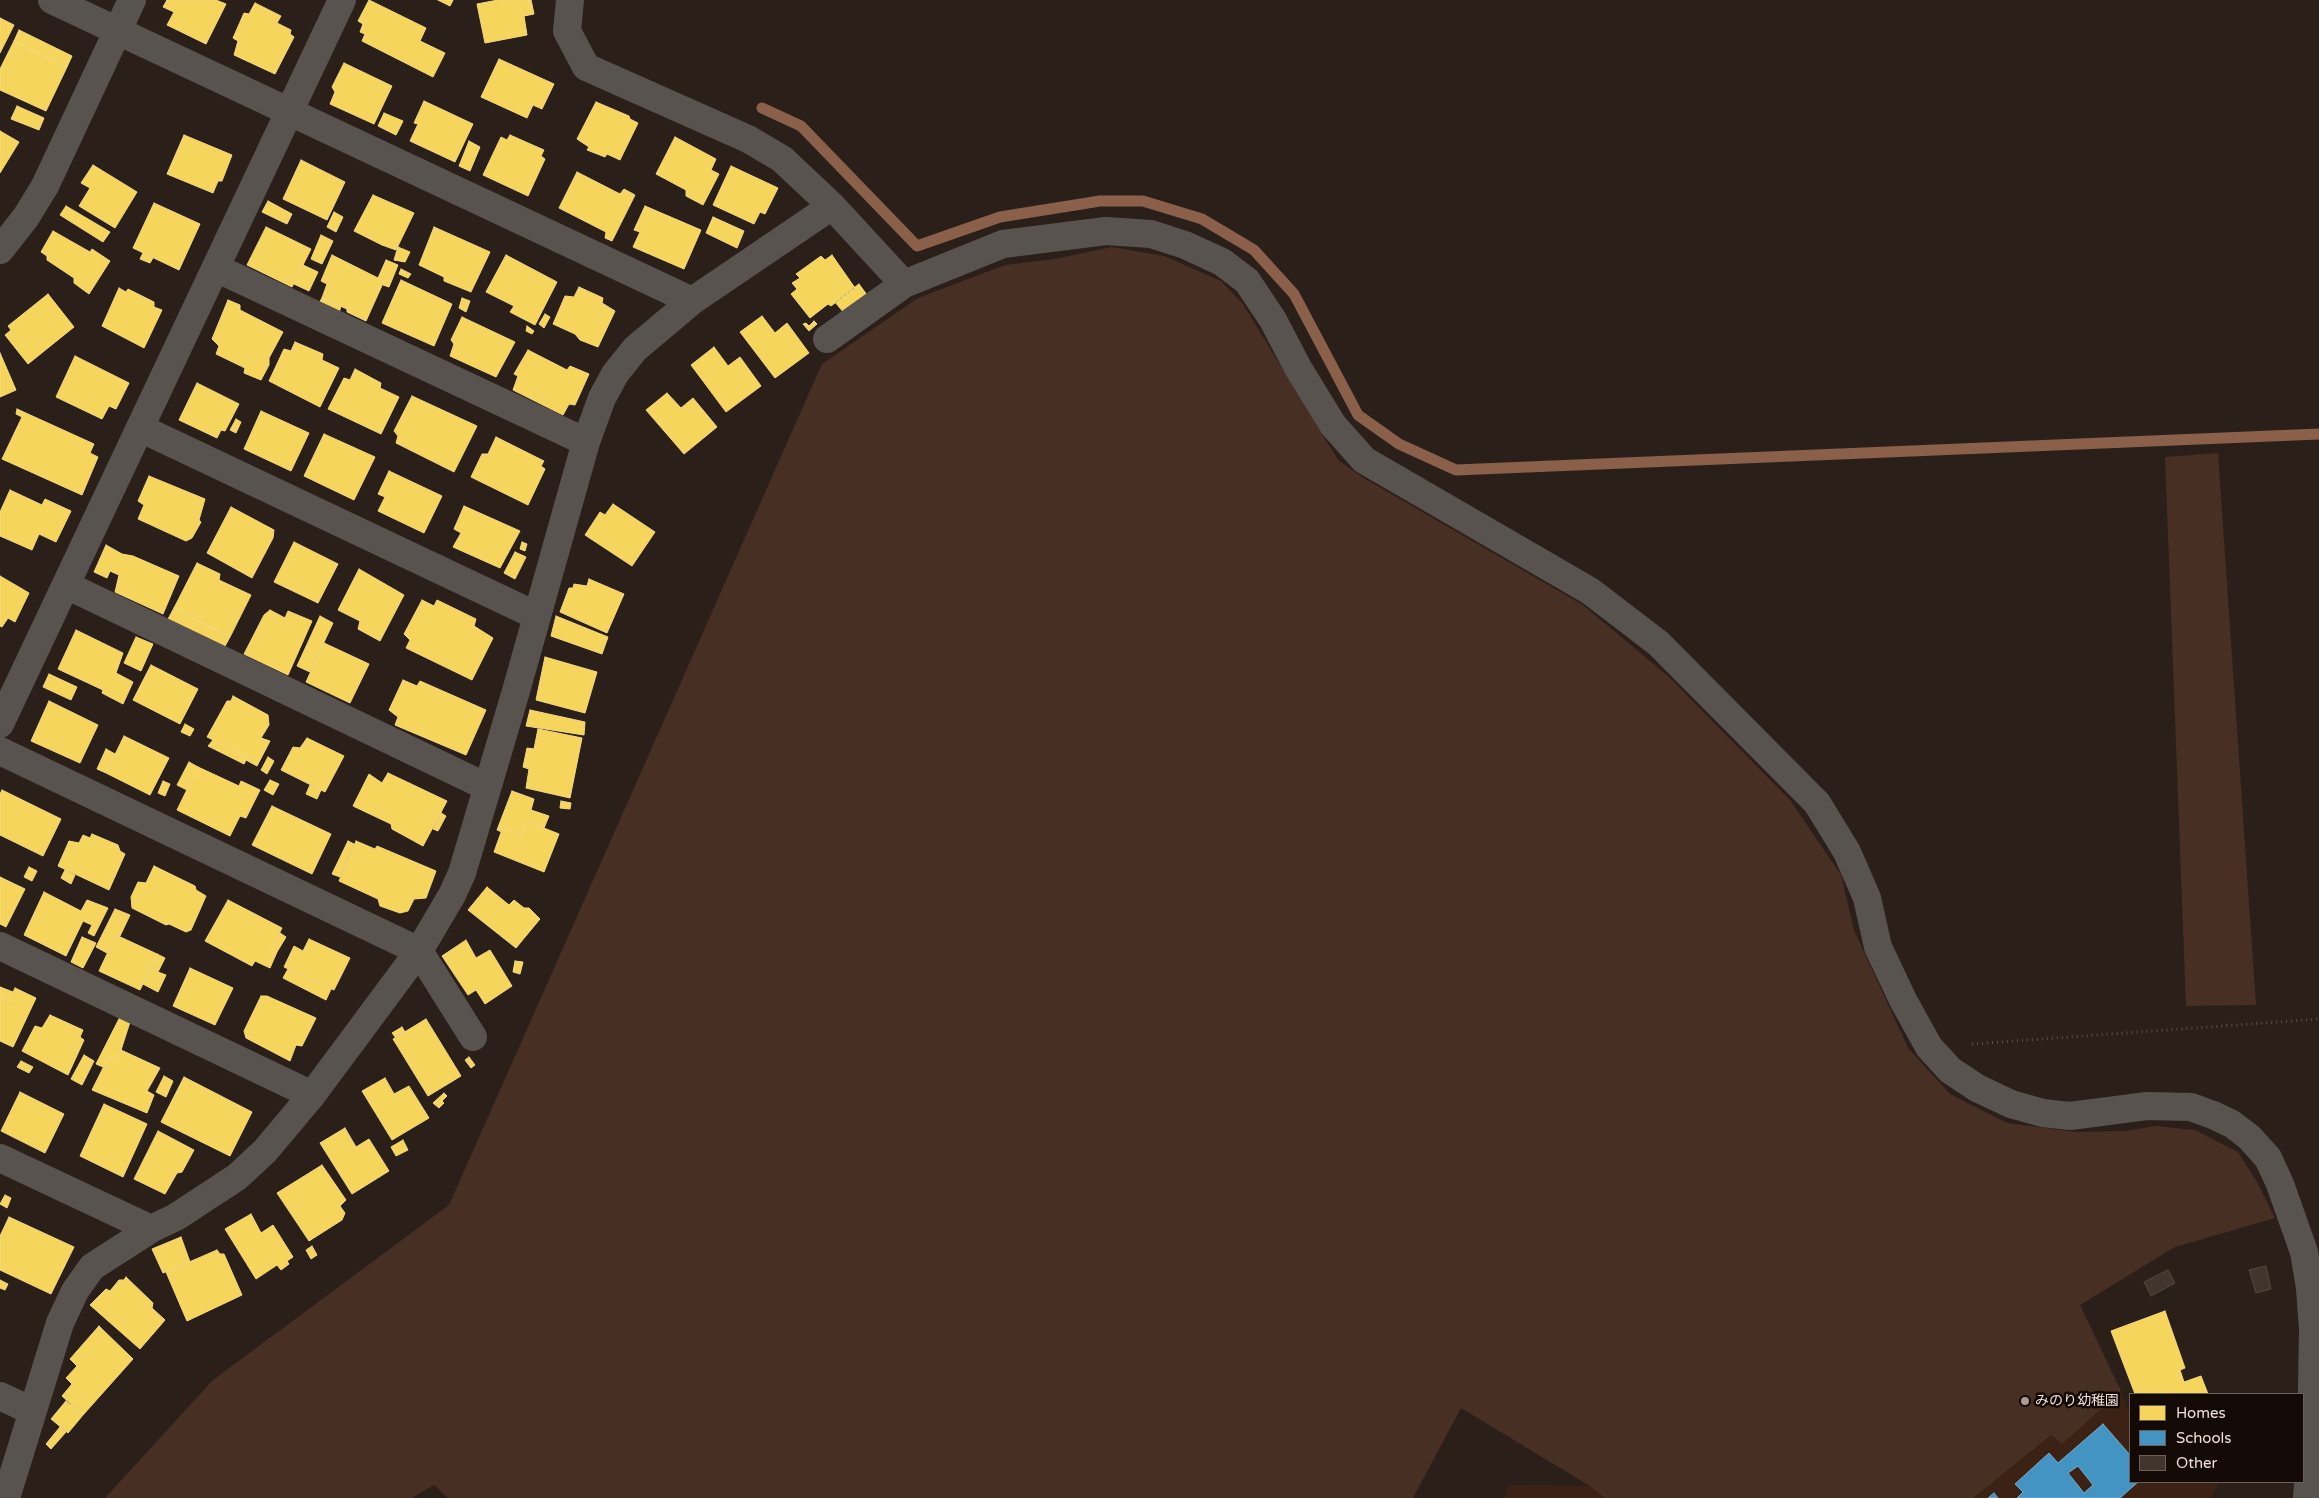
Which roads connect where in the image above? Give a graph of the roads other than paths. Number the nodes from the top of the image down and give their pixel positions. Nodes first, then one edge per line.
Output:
1 (52, 0) edge
2 (132, 0) edge
3 (342, 0) edge
4 (570, 0) edge
5 (117, 31) junction
6 (290, 112) junction
7 (832, 206) junction
8 (0, 250) edge
9 (216, 268) junction
10 (904, 284) junction
11 (692, 301) junction
12 (827, 339) dead end
13 (140, 428) junction
14 (586, 442) junction
15 (66, 585) junction
16 (537, 616) junction
17 (0, 724) edge
18 (0, 751) edge
19 (487, 787) junction
20 (0, 946) edge
21 (419, 951) junction
22 (474, 1037) dead end
23 (312, 1095) junction
24 (0, 1158) edge
25 (151, 1229) junction
26 (0, 1396) edge
27 (32, 1410) junction
28 (6, 1498) edge
29 (2307, 1498) edge

1 - 5 street
2 - 5 street
3 - 6 street
4 - 7 street
5 - 6 street
5 - 8 street
6 - 9 street
6 - 11 street
7 - 10 street
7 - 11 street
9 - 13 street
9 - 14 street
10 - 12 street
10 - 29 street
11 - 14 street
13 - 15 street
13 - 16 street
14 - 16 street
15 - 17 street
15 - 19 street
16 - 19 street
18 - 21 street
19 - 21 street
20 - 23 street
21 - 22 street
21 - 23 street
23 - 25 street
24 - 25 street
25 - 27 street
26 - 27 street
27 - 28 street

